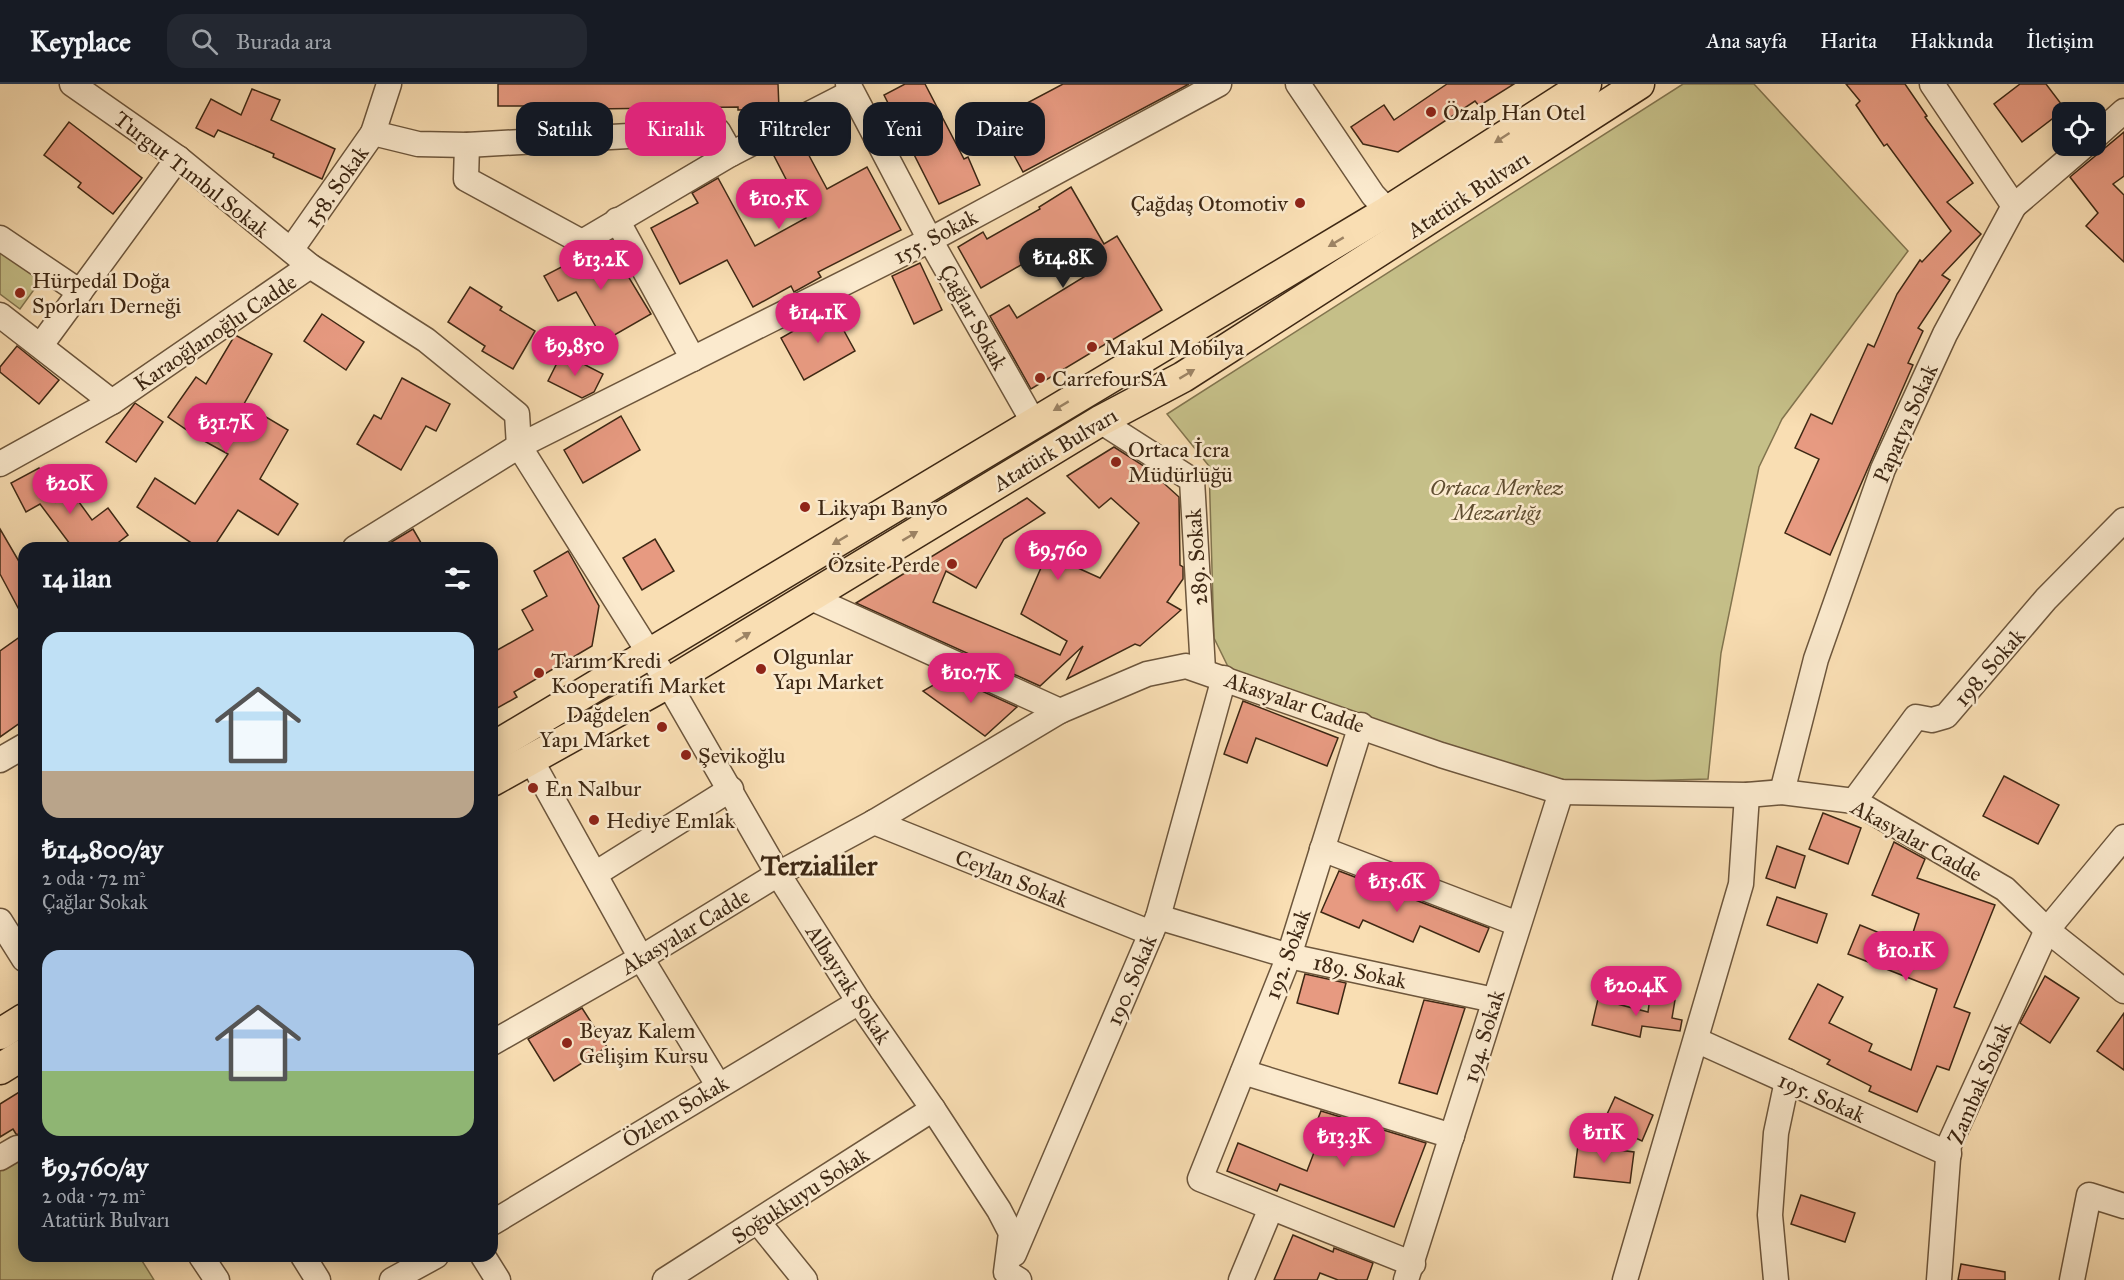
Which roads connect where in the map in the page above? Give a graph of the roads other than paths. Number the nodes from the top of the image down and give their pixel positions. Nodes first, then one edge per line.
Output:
1 (72, 84) edge
2 (389, 84) edge
3 (1219, 84) edge
4 (1298, 84) edge
5 (1586, 84) edge
6 (1639, 84) edge
7 (1932, 84) edge
8 (849, 88) edge
9 (2124, 111) edge
10 (2106, 127) edge
11 (373, 132) junction
12 (467, 145) junction
13 (731, 154) junction
14 (2072, 156) edge
15 (178, 158) junction
16 (2014, 206) junction
17 (1388, 211) junction
18 (617, 220) junction
19 (0, 238) edge
20 (930, 240) junction
21 (291, 250) junction
22 (310, 266) junction
23 (80, 292) junction
24 (0, 315) edge
25 (41, 345) junction
26 (693, 359) junction
27 (112, 402) junction
28 (1100, 421) junction
29 (1034, 423) junction
30 (519, 446) junction
31 (0, 464) edge
32 (2124, 519) edge
33 (365, 542) edge
34 (809, 597) junction
35 (649, 654) junction
36 (1214, 674) junction
37 (668, 683) junction
38 (1059, 711) junction
39 (1362, 725) junction
40 (498, 744) edge
41 (18, 750) edge
42 (0, 760) edge
43 (531, 760) junction
44 (498, 779) edge
45 (731, 789) junction
46 (1561, 792) junction
47 (1782, 792) junction
48 (1747, 795) junction
49 (1854, 801) junction
50 (874, 822) junction
51 (2124, 837) edge
52 (1322, 849) junction
53 (595, 874) junction
54 (778, 874) junction
55 (0, 921) edge
56 (1518, 924) junction
57 (1155, 925) junction
58 (2047, 930) junction
59 (18, 950) edge
60 (1289, 956) junction
61 (641, 958) junction
62 (2124, 991) edge
63 (1494, 1000) junction
64 (859, 1002) junction
65 (18, 1024) edge
66 (0, 1034) edge
67 (498, 1039) edge
68 (1696, 1040) junction
69 (18, 1058) edge
70 (0, 1069) edge
71 (1243, 1072) junction
72 (1786, 1081) junction
73 (718, 1085) junction
74 (933, 1109) junction
75 (1452, 1136) junction
76 (1949, 1154) junction
77 (2124, 1206) edge
78 (1271, 1208) junction
79 (498, 1219) edge
80 (758, 1222) junction
81 (205, 1262) edge
82 (307, 1262) edge
83 (425, 1262) edge
84 (487, 1262) edge
85 (1409, 1272) edge
86 (681, 1276) edge
87 (1009, 1277) edge
88 (217, 1280) edge
89 (318, 1280) edge
90 (392, 1280) edge
91 (498, 1280) edge
92 (805, 1280) edge
93 (1241, 1280) edge
94 (1625, 1280) edge
95 (1776, 1280) edge
96 (1939, 1280) edge
97 (2072, 1280) edge

1 - 15 street, Turgut Tımbıl Sokak
2 - 11 street
3 - 20 street, 155. Sokak
4 - 17 street
5 -> 17 main road, Atatürk Bulvarı
28 -> 6 main road, Atatürk Bulvarı
7 - 16 street
8 - 13 street
8 - 20 street, Çağlar Sokak
9 - 10 street
11 - 12 street, 158. Sokak
11 - 21 street, 158. Sokak
12 - 13 street, 158. Sokak
12 - 18 street
13 - 18 street
14 - 16 street
15 - 21 street, Turgut Tımbıl Sokak
15 - 23 street
16 - 47 street, Papatya Sokak
17 -> 29 main road, Atatürk Bulvarı
18 - 26 street
19 - 23 street
20 - 26 street, 155. Sokak
20 - 29 street, Çağlar Sokak
21 - 22 street, Turgut Tımbıl Sokak
22 - 27 street, Karaoğlanoğlu Cadde
22 - 30 street, Karaoğlanoğlu Cadde
23 - 25 street
24 - 25 street
25 - 27 street
26 - 30 street, 155. Sokak
27 - 31 street, Karaoğlanoğlu Cadde
34 -> 28 main road, Atatürk Bulvarı
28 - 36 street, 289. Sokak
29 -> 35 main road, Atatürk Bulvarı
30 - 33 street, 155. Sokak
30 - 35 street, Karaoğlanoğlu Cadde
32 - 49 street, 198. Sokak
37 -> 34 main road, Atatürk Bulvarı
34 - 38 street
35 - 37 street, Karaoğlanoğlu Cadde
35 - 40 main road, Atatürk Bulvarı
36 - 38 street, Akasyalar Cadde
36 - 39 street, Akasyalar Cadde
36 - 57 street, 190. Sokak
37 - 43 main road, Atatürk Bulvarı
37 - 45 street, Albayrak Sokak
38 - 50 street, Akasyalar Cadde
39 - 46 street, Akasyalar Cadde
39 - 52 street, 192. Sokak
41 - 42 street
43 - 44 main road, Atatürk Bulvarı
43 - 53 street
45 - 53 street
45 - 54 street, Albayrak Sokak
46 - 48 street, Akasyalar Cadde
46 - 56 street, 194. Sokak
47 - 48 street, Akasyalar Cadde
47 - 49 street, Akasyalar Cadde
48 - 68 street
49 - 58 street, Akasyalar Cadde
50 - 54 street, Akasyalar Cadde
50 - 57 street, Ceylan Sokak
51 - 58 street, Zambak Sokak
52 - 56 street
52 - 60 street, 192. Sokak
53 - 61 street
54 - 61 street, Akasyalar Cadde
54 - 64 street, Albayrak Sokak
55 - 59 street
56 - 63 street, 194. Sokak
57 - 60 street, 189. Sokak
57 - 87 street, 190. Sokak
58 - 62 street, Akasyalar Cadde
58 - 76 street, Zambak Sokak
60 - 63 street, 189. Sokak
60 - 71 street, 192. Sokak
61 - 67 street, Akasyalar Cadde
61 - 73 street
63 - 75 street, 194. Sokak
64 - 73 street, Özlem Sokak
64 - 74 street, Albayrak Sokak
65 - 66 main road
68 - 72 street, 195. Sokak
68 - 94 street
69 - 70 main road
71 - 75 street
71 - 78 street, 192. Sokak
72 - 76 street, 195. Sokak
72 - 95 street
73 - 79 street, Özlem Sokak
74 - 80 street, Soğukkuyu Sokak
74 - 87 street, Albayrak Sokak
75 - 85 street, 194. Sokak
76 - 96 street, Zambak Sokak
77 - 97 street
78 - 85 street
78 - 93 street
80 - 86 street, Soğukkuyu Sokak
80 - 92 street
81 - 88 street
82 - 89 street
83 - 90 street
84 - 91 street

